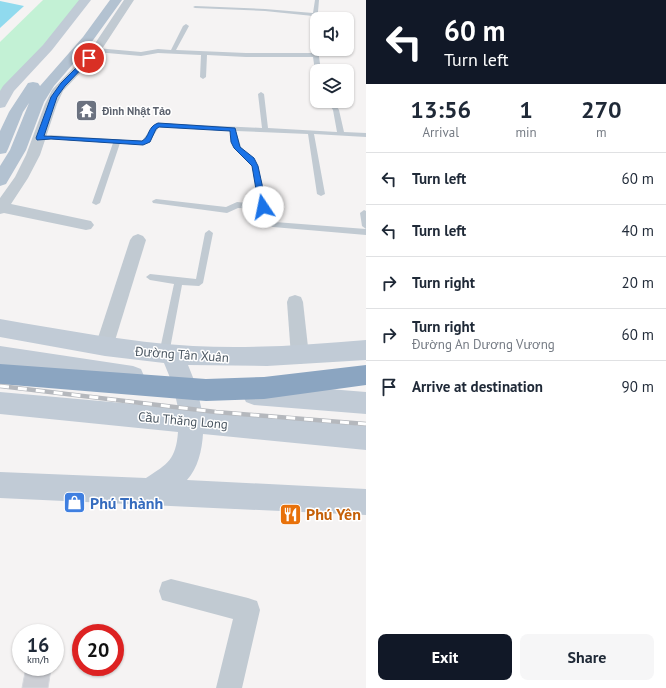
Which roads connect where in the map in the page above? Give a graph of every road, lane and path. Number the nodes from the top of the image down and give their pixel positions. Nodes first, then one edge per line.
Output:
1 (85, 0) edge
2 (103, 0) edge
3 (116, 0) edge
4 (129, 0) edge
5 (317, 0) edge
6 (195, 7) dead end
7 (315, 12) edge
8 (310, 14) edge
9 (116, 20) junction
10 (186, 26) dead end
11 (96, 50) junction
12 (173, 51) junction
13 (204, 53) junction
14 (310, 55) edge
15 (56, 76) junction
16 (203, 77) dead end
17 (261, 94) dead end
18 (0, 104) edge
19 (335, 108) edge
20 (233, 129) junction
21 (265, 130) junction
22 (311, 133) junction
23 (341, 134) junction
24 (366, 135) edge
25 (40, 138) junction
26 (117, 142) junction
27 (0, 149) edge
28 (0, 180) edge
29 (321, 194) dead end
30 (156, 202) dead end
31 (96, 203) dead end
32 (263, 207) junction
33 (1, 208) edge
34 (364, 213) dead end
35 (86, 225) dead end
36 (366, 226) edge
37 (366, 232) edge
38 (209, 233) dead end
39 (138, 240) dead end
40 (150, 277) dead end
41 (179, 281) junction
42 (295, 302) dead end
43 (0, 328) edge
44 (104, 347) junction
45 (366, 350) edge
46 (167, 354) junction
47 (0, 356) edge
48 (300, 356) junction
49 (0, 374) edge
50 (366, 375) edge
51 (0, 403) edge
52 (366, 403) edge
53 (366, 438) edge
54 (0, 485) edge
55 (149, 491) junction
56 (366, 502) edge
57 (171, 591) dead end
58 (229, 688) edge

1 - 18 main road
2 - 27 main road
3 - 15 main road
4 - 9 street
5 - 7 lane
6 - 8 lane
9 - 11 street
9 - 15 main road
10 - 12 lane
11 - 12 lane
11 - 25 street
12 - 13 lane
13 - 14 lane
13 - 16 lane
15 - 28 main road
17 - 21 lane
19 - 23 lane
20 - 21 lane
20 - 26 lane
20 - 32 lane
21 - 22 lane
22 - 23 lane
22 - 29 lane
23 - 24 lane
25 - 26 lane
25 - 33 street
26 - 31 lane
30 - 32 lane
32 - 37 lane
33 - 35 street
34 - 36 lane
38 - 41 lane
39 - 44 street
40 - 41 lane
41 - 46 lane
42 - 48 street
43 - 44 main road, Đường Tân Xuân
44 - 46 main road, Đường Tân Xuân
45 - 48 main road, Đường Tân Xuân
46 - 48 main road, Đường Tân Xuân
46 - 55 main road
47 - 52 main road
49 - 50 highway
51 - 53 main road, Cầu Thăng Long
54 - 55 main road
55 - 56 main road
57 - 58 street

